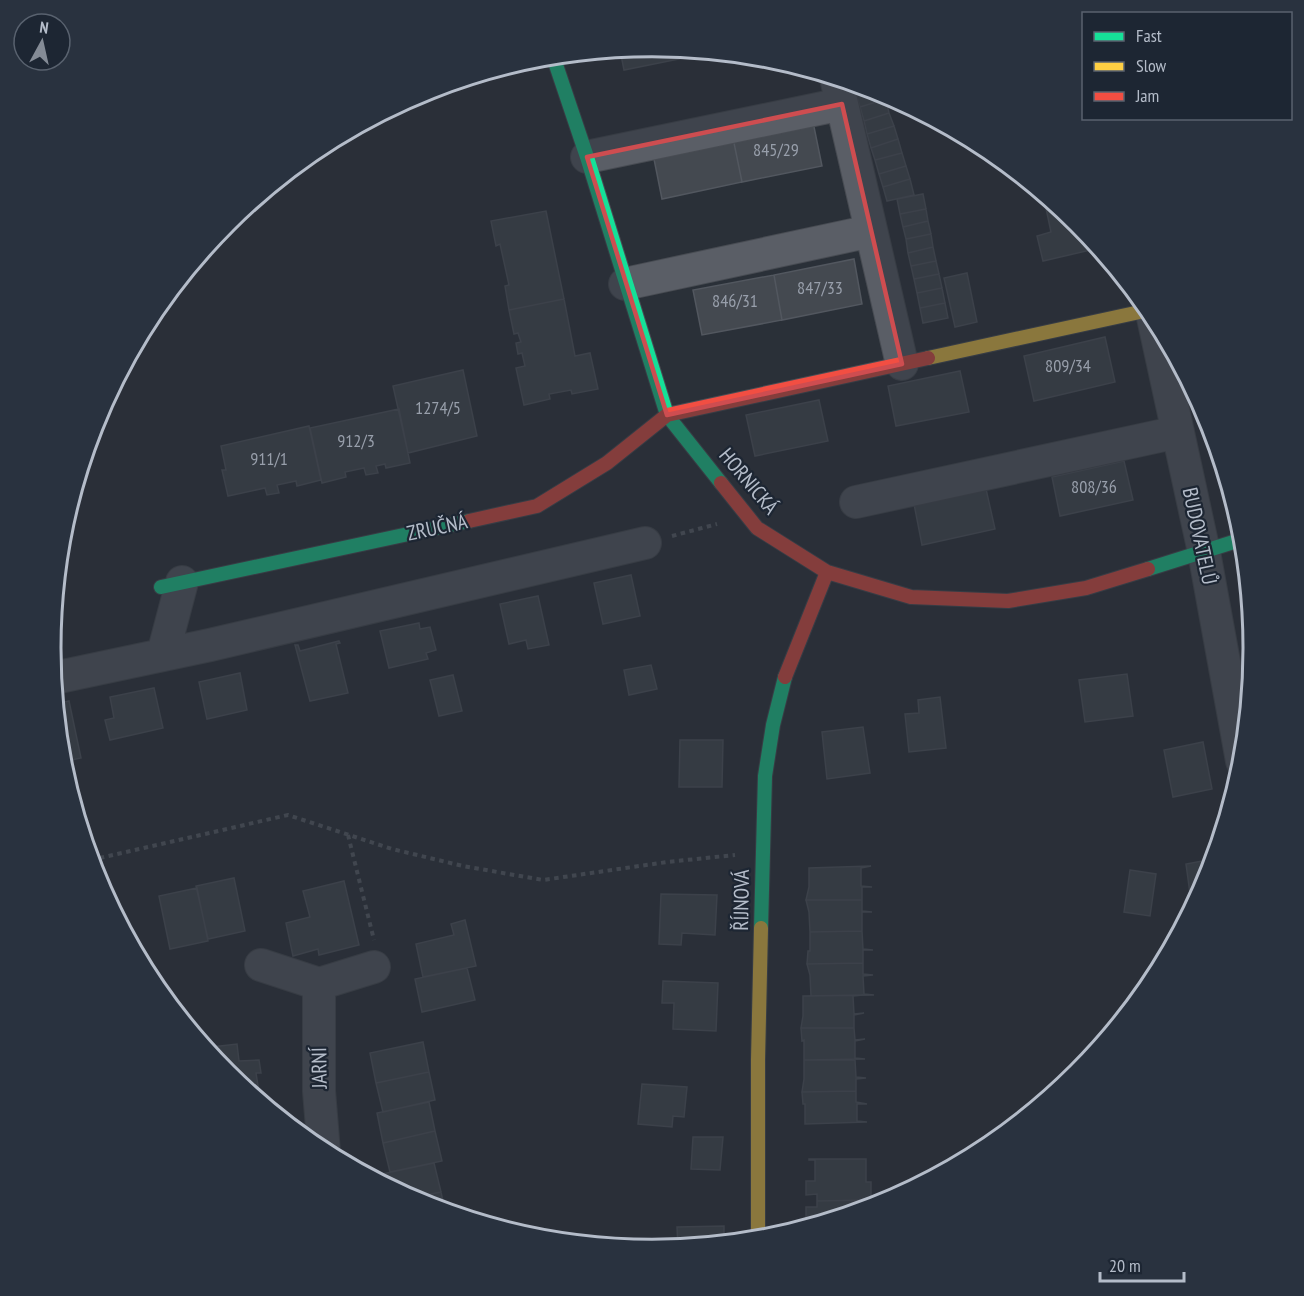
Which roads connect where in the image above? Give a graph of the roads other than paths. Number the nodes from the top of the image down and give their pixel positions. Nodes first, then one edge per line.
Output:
1 (556, 65) edge
2 (839, 91) edge
3 (587, 157) junction
4 (871, 231) junction
5 (625, 284) junction
6 (1139, 314) edge
7 (1157, 342) edge
8 (902, 364) junction
9 (667, 415) junction
10 (1178, 432) junction
11 (856, 502) dead end
12 (1233, 542) edge
13 (645, 543) road end
14 (1204, 552) junction
15 (827, 572) junction
16 (172, 584) joint
17 (163, 654) junction
18 (62, 676) edge
19 (1237, 732) edge
20 (261, 965) dead end
21 (374, 967) road end
22 (319, 984) junction
23 (323, 1138) edge
24 (758, 1229) edge

1 - 3 street, HORNICKÁ
2 - 3 street
2 - 4 street
3 - 5 street, HORNICKÁ
4 - 5 street
4 - 8 street
5 - 9 street, HORNICKÁ
6 - 8 street
7 - 10 street, BUDOVATELŮ
8 - 9 street
9 - 15 street, HORNICKÁ
9 - 16 street, ZRUČNÁ
10 - 11 street
10 - 14 street, BUDOVATELŮ
12 - 14 street, HORNICKÁ
13 - 17 street
14 - 15 street, HORNICKÁ
14 - 19 street, BUDOVATELŮ
15 - 24 street, ŘÍJNOVÁ
16 - 17 street, ZRUČNÁ
17 - 18 street
20 - 22 street
21 - 22 street
22 - 23 street, JARNÍ

